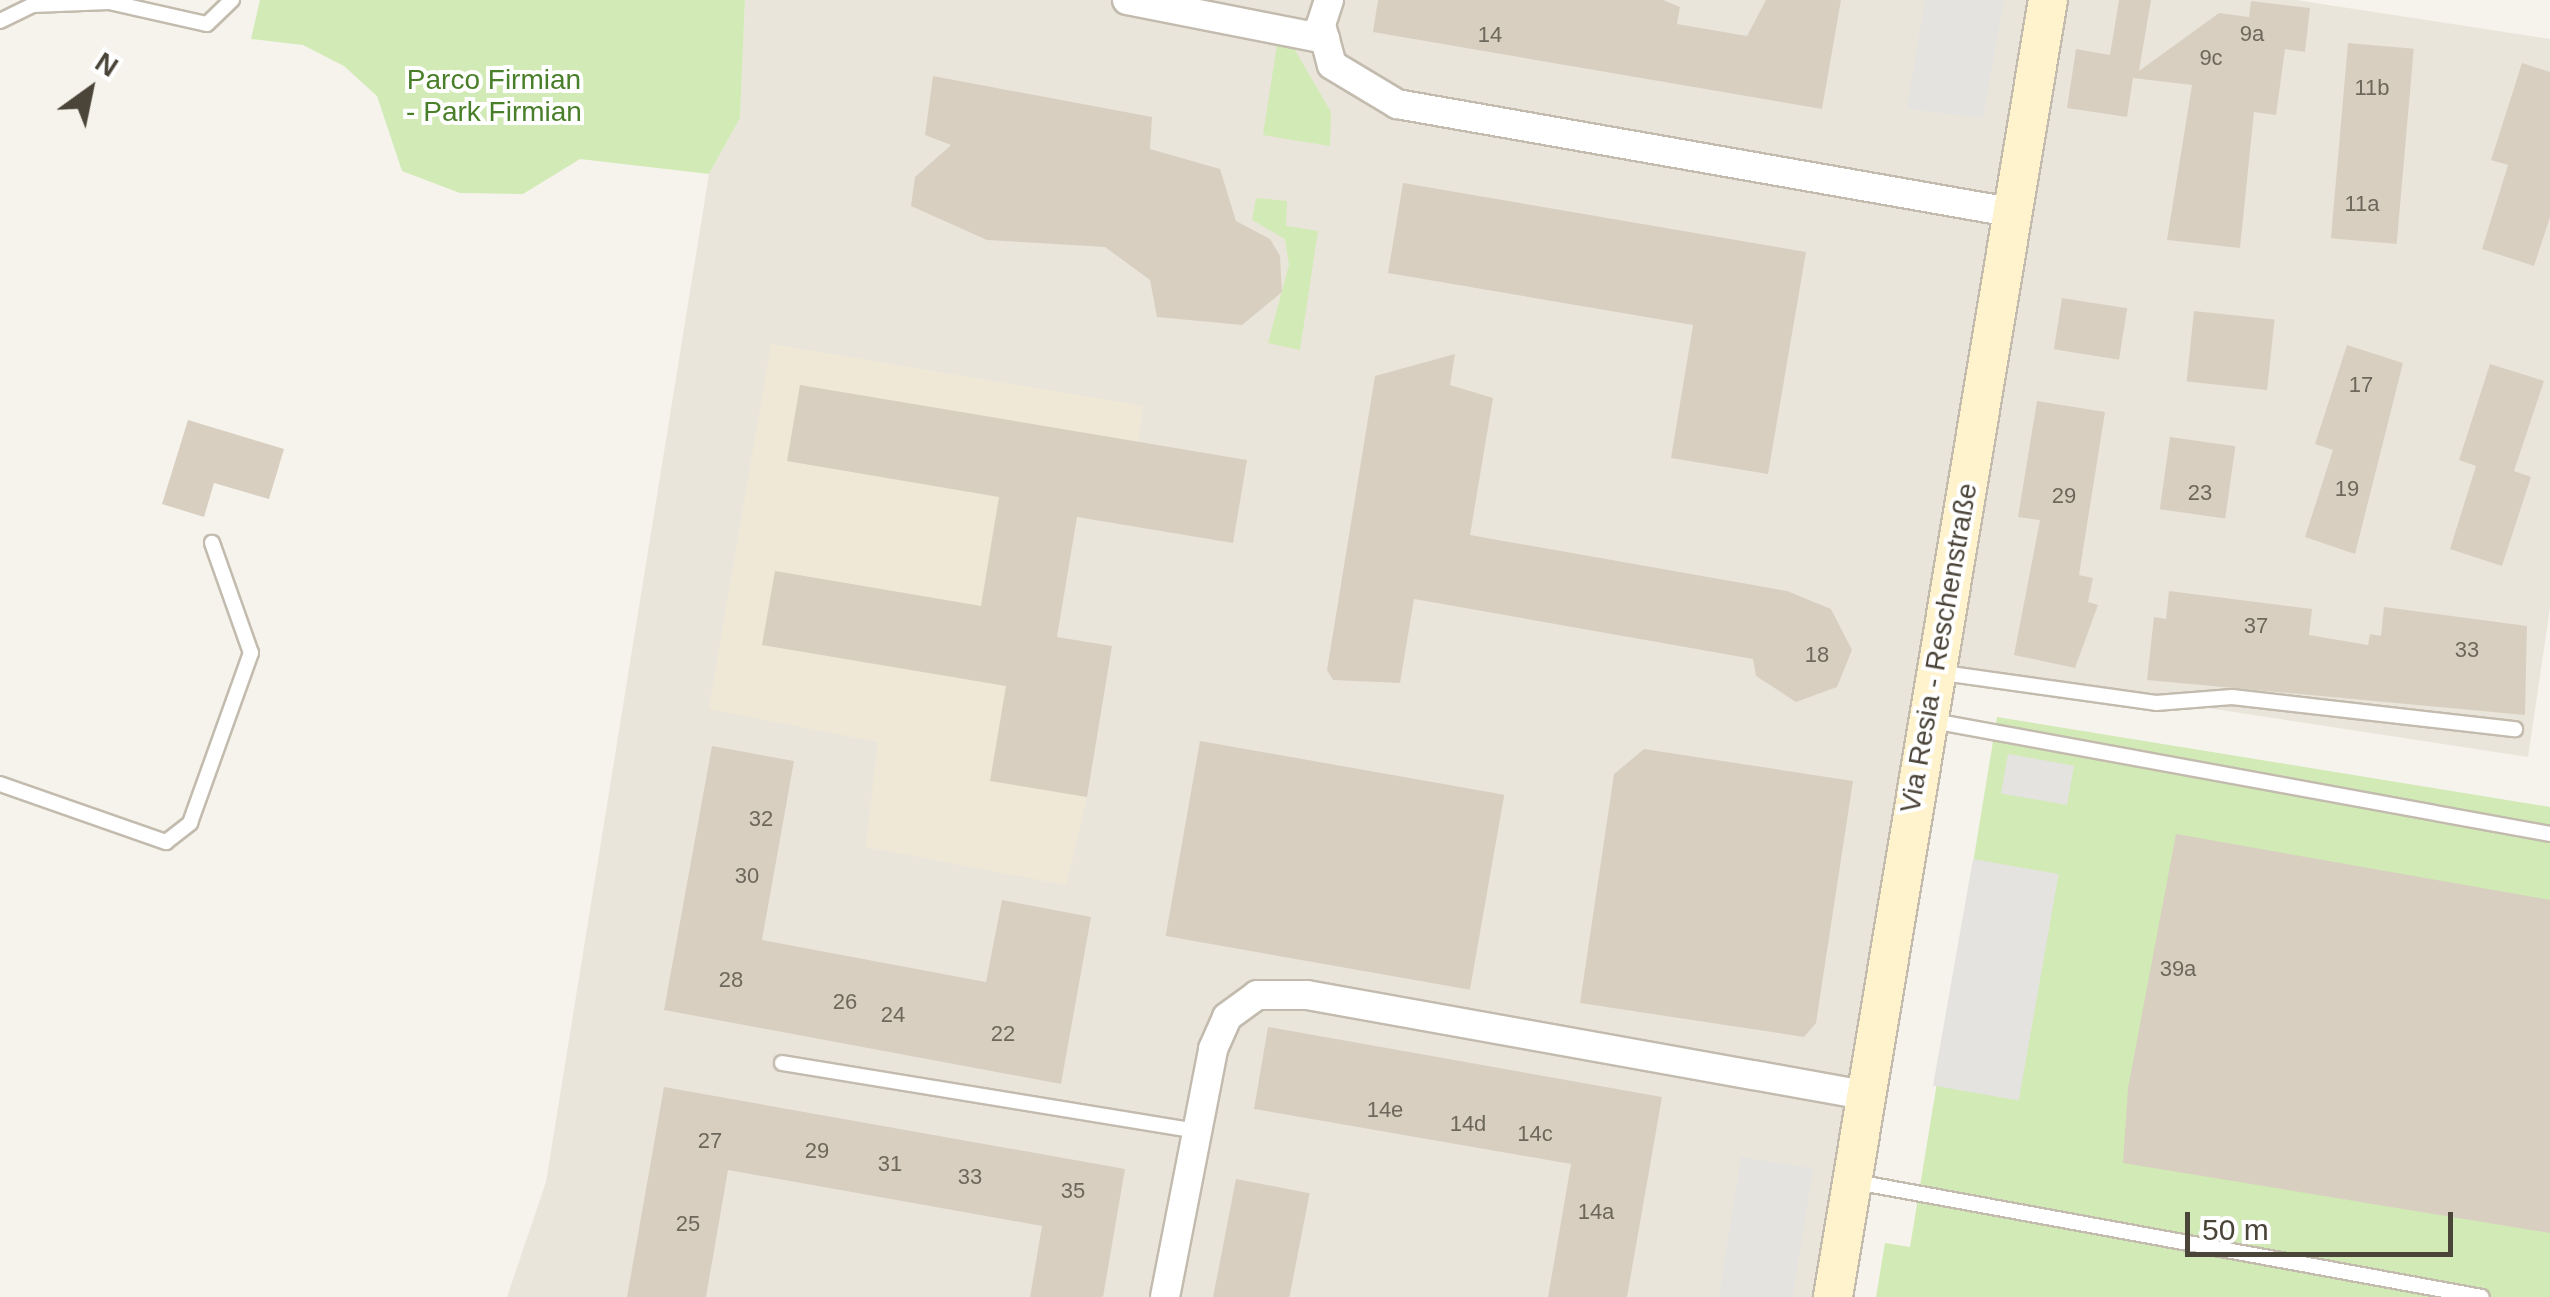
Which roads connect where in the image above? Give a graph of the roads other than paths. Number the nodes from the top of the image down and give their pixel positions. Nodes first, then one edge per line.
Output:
1 (232, 0) edge
2 (1128, 0) edge
3 (1329, 0) edge
4 (2048, 0) edge
5 (0, 20) edge
6 (1325, 39) junction
7 (2010, 212) junction
8 (212, 544) dead end
9 (1936, 672) junction
10 (1927, 720) junction
11 (2515, 729) dead end
12 (0, 784) edge
13 (2550, 834) edge
14 (782, 1063) dead end
15 (1864, 1095) junction
16 (1193, 1130) junction
17 (1851, 1181) junction
18 (1165, 1297) edge
19 (1833, 1297) edge
20 (2482, 1297) edge

1 - 5 lane
2 - 6 street
3 - 6 street
4 - 7 main road, Via Resia - Reschenstraße
6 - 7 street
7 - 9 main road, Via Resia - Reschenstraße
8 - 12 lane
9 - 10 main road, Via Resia - Reschenstraße
9 - 11 lane
10 - 13 lane
10 - 15 main road, Via Resia - Reschenstraße
14 - 16 lane
15 - 16 street
15 - 17 main road, Via Resia - Reschenstraße
16 - 18 street
17 - 19 main road, Via Resia - Reschenstraße
17 - 20 lane

